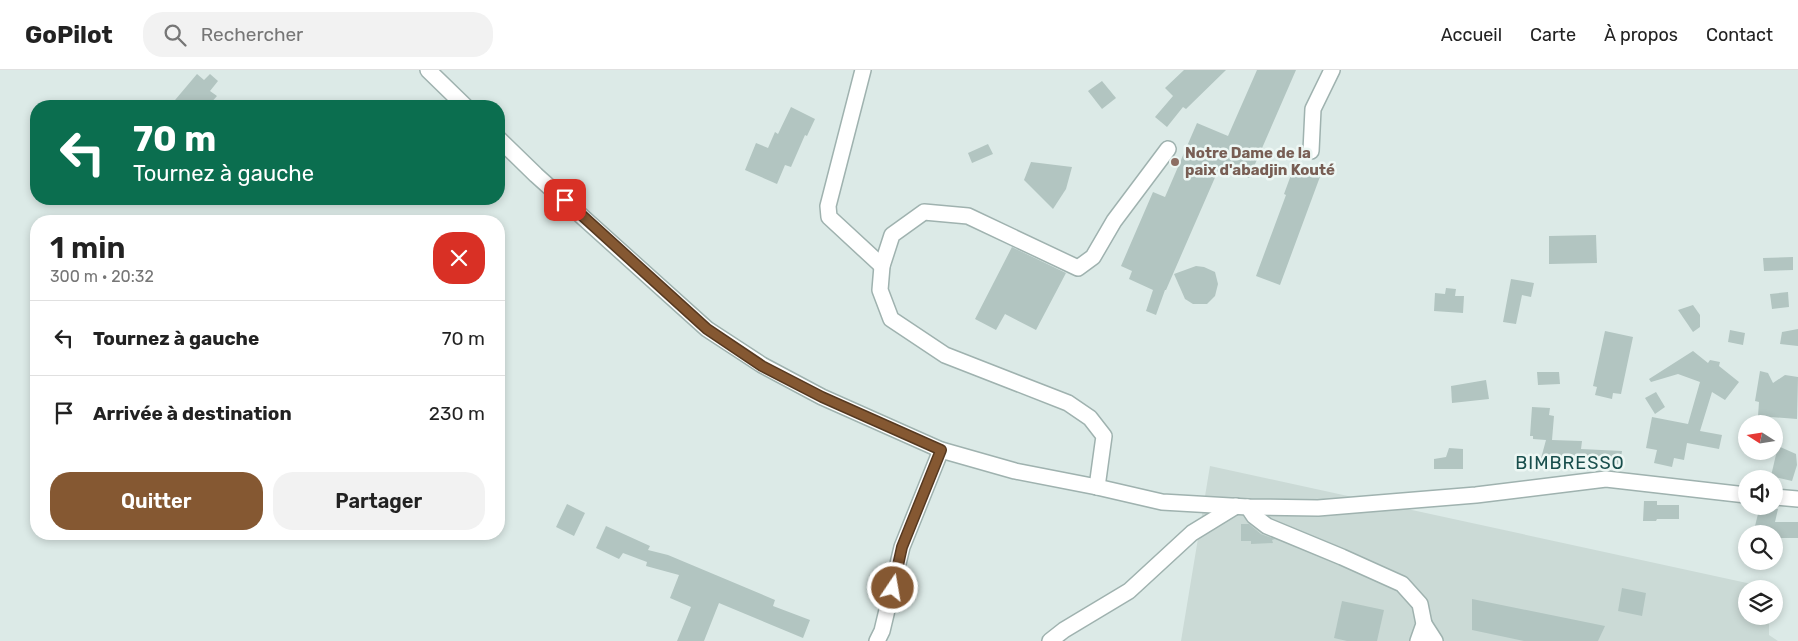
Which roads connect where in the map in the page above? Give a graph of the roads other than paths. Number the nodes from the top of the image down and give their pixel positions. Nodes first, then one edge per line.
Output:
1 (428, 70) edge
2 (863, 70) edge
3 (1332, 70) edge
4 (459, 100) edge
5 (505, 144) edge
6 (1168, 149) dead end
7 (1311, 151) dead end
8 (882, 266) junction
9 (941, 450) junction
10 (1097, 487) junction
11 (1738, 494) edge
12 (1783, 498) edge
13 (1798, 499) edge
14 (1242, 506) junction
15 (1424, 624) junction
16 (877, 641) edge
17 (1050, 641) edge
18 (1418, 641) edge
19 (1435, 641) edge

1 - 4 street
2 - 8 street
3 - 7 street
5 - 9 street
6 - 8 street
8 - 10 street
9 - 10 street
9 - 16 street
10 - 14 street
11 - 14 street
12 - 13 street
14 - 15 street
14 - 17 street
15 - 18 street
15 - 19 street

